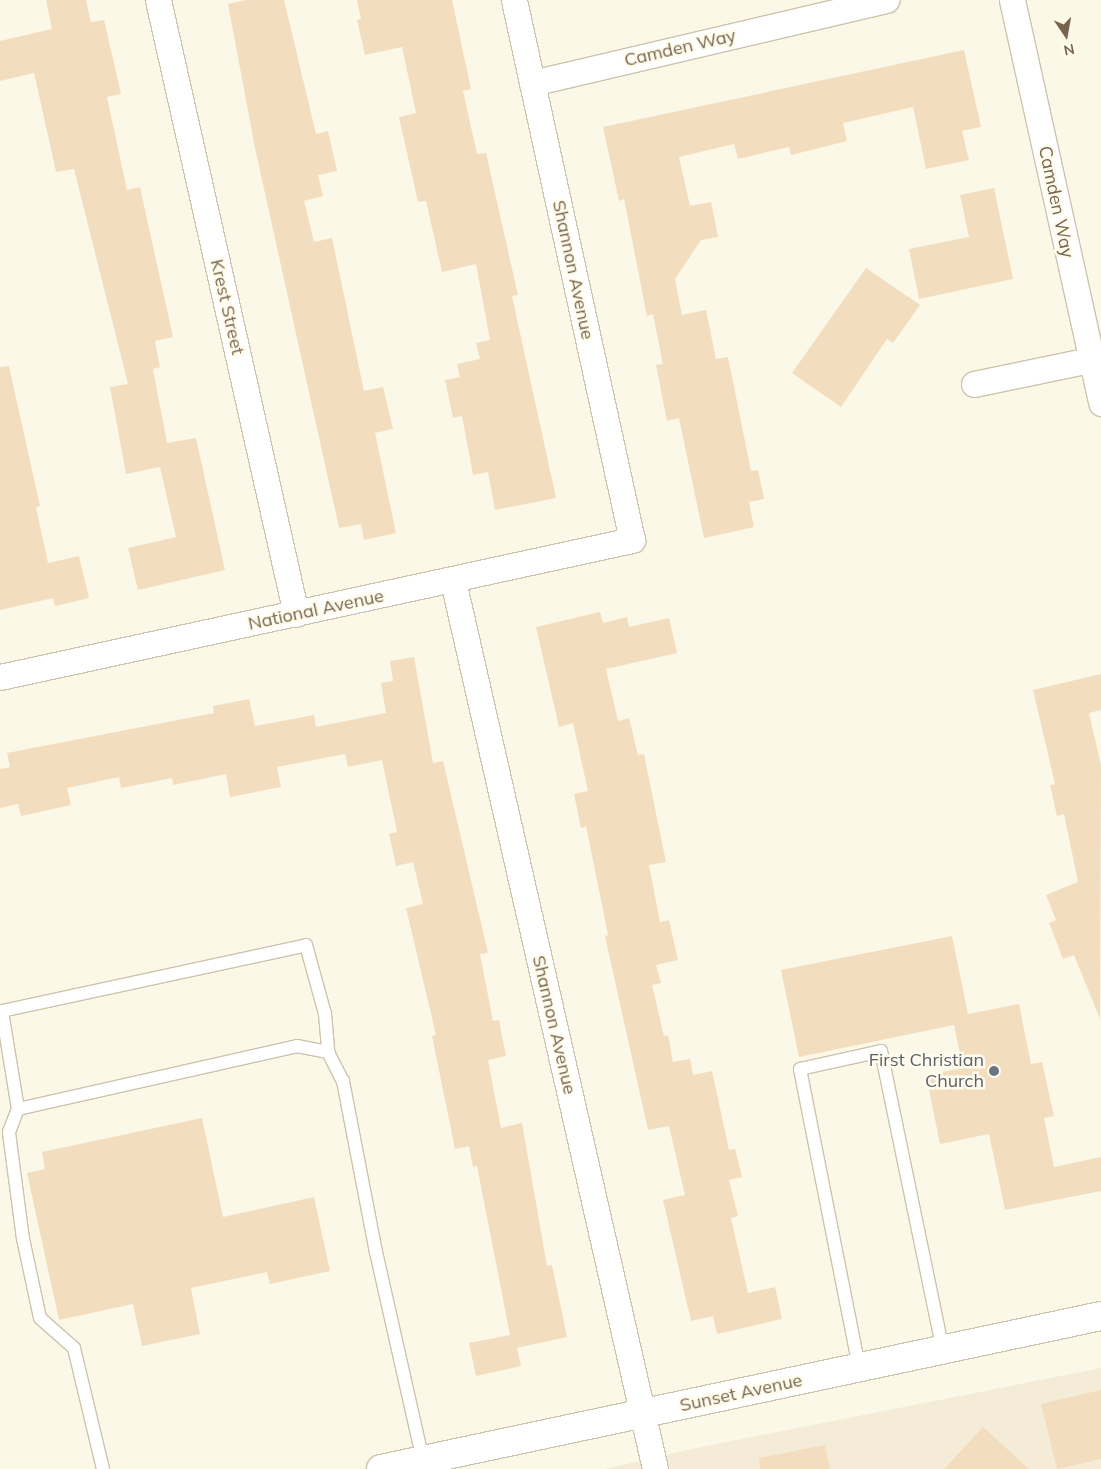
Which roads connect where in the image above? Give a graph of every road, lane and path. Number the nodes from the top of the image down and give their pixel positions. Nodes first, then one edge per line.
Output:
1 (158, 0) edge
2 (514, 0) edge
3 (886, 0) edge
4 (1012, 0) edge
5 (532, 83) junction
6 (1090, 360) junction
7 (974, 384) dead end
8 (1101, 403) edge
9 (632, 540) joint
10 (453, 580) junction
11 (296, 614) junction
12 (0, 677) edge
13 (328, 1052) junction
14 (18, 1109) junction
15 (1101, 1316) edge
16 (944, 1350) junction
17 (859, 1368) junction
18 (642, 1414) junction
19 (423, 1460) junction
20 (103, 1469) edge
21 (381, 1469) edge
22 (655, 1469) edge

1 - 11 street, Krest Street
2 - 5 street, Shannon Avenue
3 - 5 street, Camden Way
4 - 6 street, Camden Way
5 - 9 street, Shannon Avenue
6 - 7 street
6 - 8 street, Camden Way
9 - 10 street, National Avenue
10 - 11 street, National Avenue
10 - 18 street, Shannon Avenue
11 - 12 street, National Avenue
13 - 14 lane
13 - 14 lane
13 - 19 lane
14 - 20 lane
15 - 16 main road, Sunset Avenue
16 - 17 main road, Sunset Avenue
16 - 17 lane
17 - 18 main road, Sunset Avenue
18 - 19 main road, Sunset Avenue
18 - 22 street, Shannon Avenue
19 - 21 main road, Sunset Avenue

